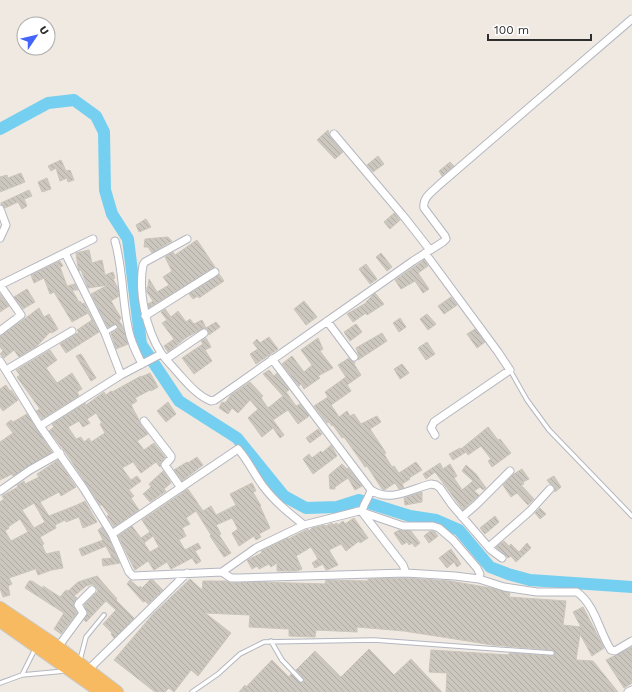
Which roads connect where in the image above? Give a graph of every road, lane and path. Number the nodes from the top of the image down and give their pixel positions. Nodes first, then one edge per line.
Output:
1 (632, 19) edge
2 (334, 134) dead end
3 (0, 209) edge
4 (0, 238) edge
5 (187, 238) dead end
6 (93, 239) dead end
7 (115, 241) dead end
8 (428, 252) junction
9 (65, 253) junction
10 (215, 272) dead end
11 (0, 285) edge
12 (145, 316) junction
13 (327, 321) junction
14 (115, 327) dead end
15 (0, 331) edge
16 (72, 331) dead end
17 (104, 333) junction
18 (204, 333) dead end
19 (162, 356) junction
20 (354, 357) dead end
21 (272, 359) junction
22 (0, 361) edge
23 (143, 363) junction
24 (6, 370) junction
25 (510, 370) junction
26 (121, 375) junction
27 (144, 421) dead end
28 (40, 426) junction
29 (435, 435) dead end
30 (60, 453) junction
31 (510, 471) dead end
32 (181, 488) junction
33 (550, 489) dead end
34 (0, 491) edge
35 (371, 493) junction
36 (362, 509) junction
37 (632, 516) edge
38 (462, 517) junction
39 (304, 525) junction
40 (112, 534) junction
41 (489, 547) junction
42 (502, 558) dead end
43 (222, 572) junction
44 (187, 573) junction
45 (406, 573) junction
46 (479, 579) junction
47 (92, 590) dead end
48 (0, 608) edge
49 (104, 615) dead end
50 (6, 626) edge
51 (38, 640) junction
52 (271, 641) junction
53 (632, 642) edge
54 (58, 647) junction
55 (552, 653) dead end
56 (79, 668) junction
57 (22, 675) junction
58 (301, 680) dead end
59 (0, 683) edge
60 (632, 690) edge
61 (97, 691) edge
62 (117, 692) edge
63 (192, 692) edge
64 (628, 692) edge

1 - 8 street
2 - 8 street
3 - 4 street
5 - 12 street
6 - 9 street
7 - 23 street
8 - 13 street
8 - 25 street
9 - 11 street
9 - 17 street
10 - 12 street
11 - 15 street
12 - 19 street
13 - 20 street
13 - 21 street
14 - 17 lane
16 - 24 street
17 - 26 street
18 - 19 street
19 - 21 street
19 - 23 street
21 - 35 street
22 - 24 street
23 - 26 street
24 - 28 street
25 - 29 street
25 - 37 lane
26 - 28 street
27 - 32 street
28 - 30 street
30 - 34 street
30 - 40 street
31 - 38 street
32 - 39 street
32 - 40 street
33 - 41 street
35 - 36 street
35 - 38 street
36 - 39 street
36 - 45 street
36 - 46 street
38 - 41 street
39 - 43 street
40 - 44 street
41 - 42 street
43 - 44 street
43 - 45 street
44 - 56 street
45 - 46 street
46 - 53 street
47 - 54 street
48 - 51 highway
49 - 56 lane
50 - 51 highway
51 - 54 highway
51 - 56 highway
51 - 57 lane
52 - 55 lane
52 - 58 lane
52 - 63 lane
54 - 56 highway
56 - 57 lane
56 - 61 highway
56 - 62 highway
57 - 59 lane
60 - 64 street

